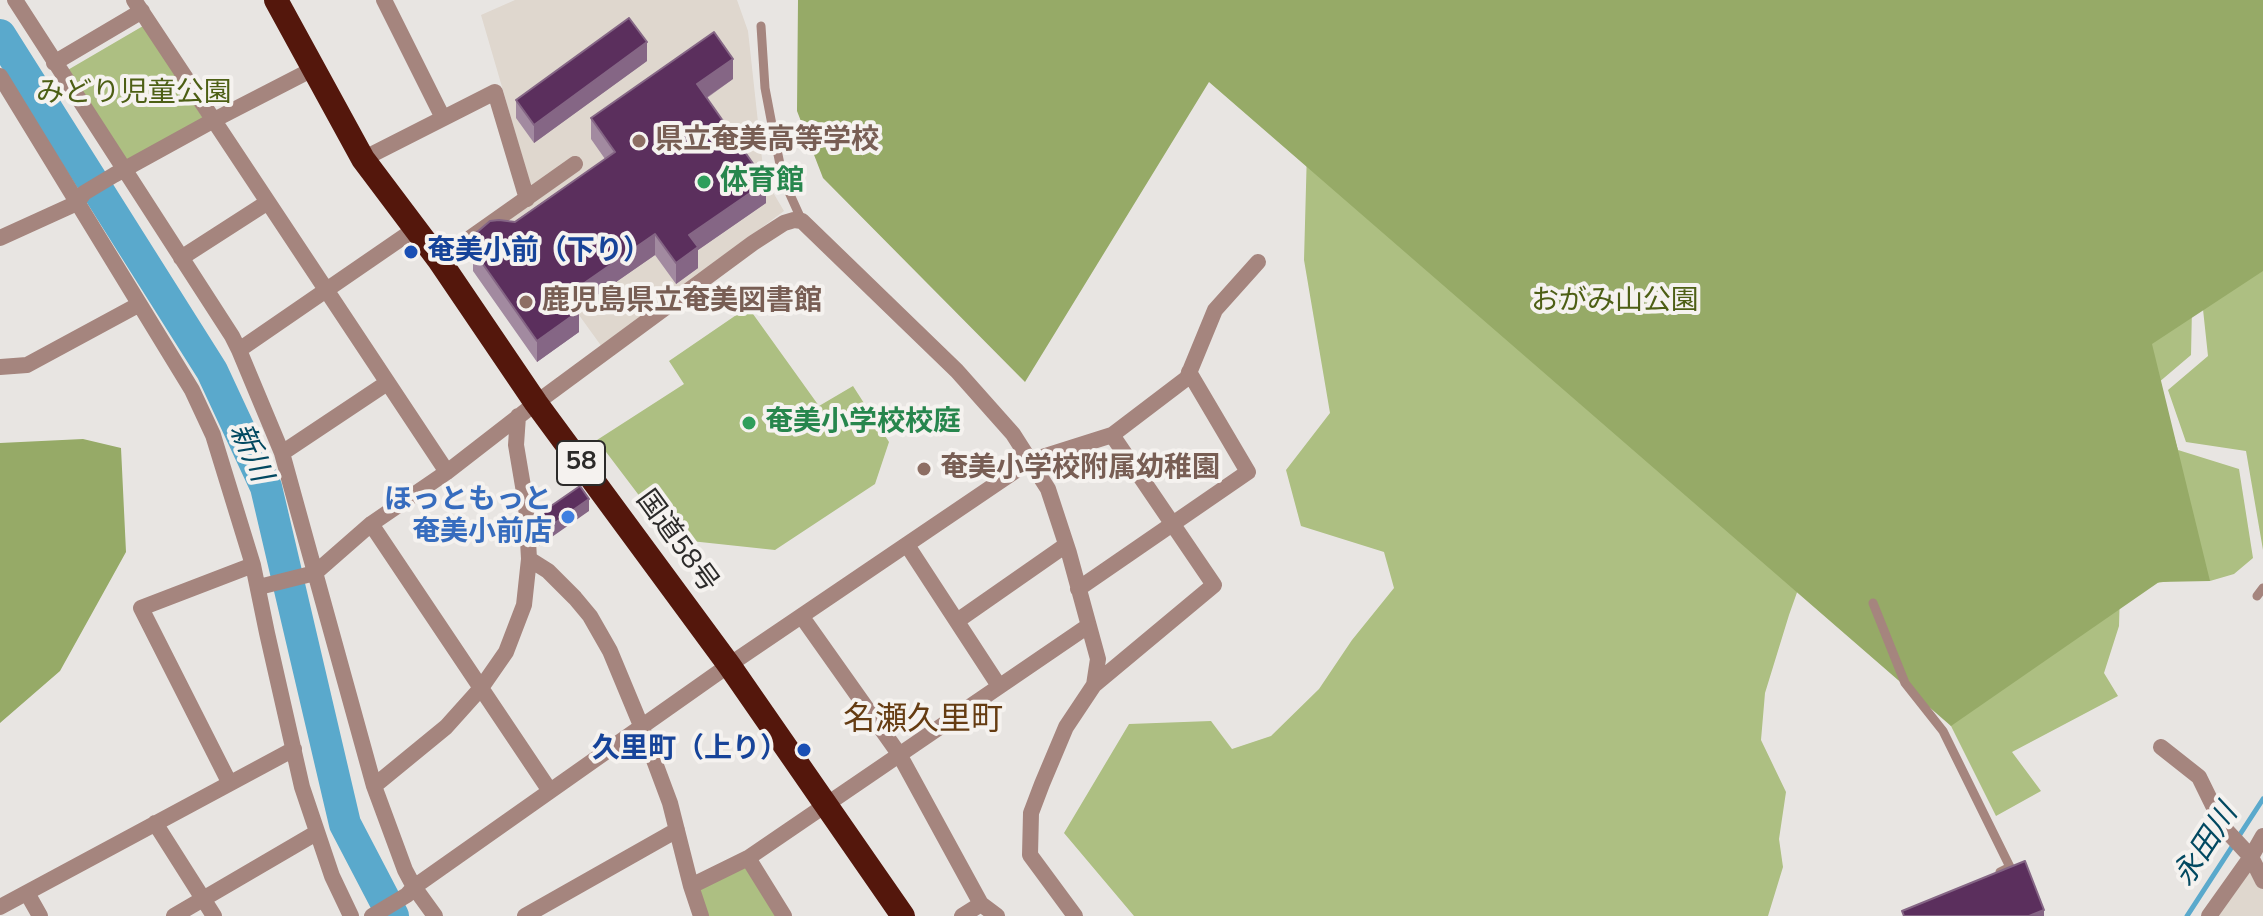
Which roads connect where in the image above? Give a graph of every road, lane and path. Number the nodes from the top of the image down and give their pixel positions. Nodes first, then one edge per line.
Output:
1 (15, 0) edge
2 (276, 0) edge
3 (384, 0) edge
4 (138, 6) edge
5 (761, 26) dead end
6 (54, 63) junction
7 (315, 68) junction
8 (0, 76) edge
9 (6, 100) edge
10 (443, 118) junction
11 (214, 120) junction
12 (363, 159) junction
13 (575, 164) dead end
14 (119, 173) junction
15 (80, 198) junction
16 (527, 199) junction
17 (268, 202) junction
18 (802, 221) junction
19 (415, 229) junction
20 (0, 238) edge
21 (181, 258) junction
22 (439, 260) junction
23 (1258, 262) dead end
24 (327, 291) junction
25 (138, 305) junction
26 (239, 350) junction
27 (0, 367) edge
28 (1189, 372) junction
29 (387, 383) junction
30 (527, 410) junction
31 (1112, 435) junction
32 (282, 453) junction
33 (1030, 461) junction
34 (447, 472) junction
35 (1172, 522) junction
36 (371, 524) junction
37 (907, 545) junction
38 (1066, 545) junction
39 (529, 559) junction
40 (253, 565) junction
41 (315, 573) junction
42 (259, 587) junction
43 (1078, 589) junction
44 (1873, 603) dead end
45 (802, 617) junction
46 (957, 621) junction
47 (1088, 626) junction
48 (729, 665) junction
49 (1094, 685) junction
50 (999, 686) junction
51 (481, 688) junction
52 (642, 728) junction
53 (2161, 747) dead end
54 (294, 749) junction
55 (899, 754) junction
56 (229, 782) junction
57 (374, 786) junction
58 (550, 791) junction
59 (824, 805) junction
60 (155, 823) junction
61 (677, 830) junction
62 (316, 833) junction
63 (2263, 836) edge
64 (2251, 857) junction
65 (748, 858) junction
66 (1984, 879) edge
67 (2263, 881) edge
68 (691, 886) junction
69 (410, 891) junction
70 (27, 893) junction
71 (202, 900) junction
72 (981, 904) junction
73 (0, 907) edge
74 (40, 916) edge
75 (174, 916) edge
76 (214, 916) edge
77 (351, 916) edge
78 (372, 916) edge
79 (435, 916) edge
80 (525, 916) edge
81 (701, 916) edge
82 (784, 916) edge
83 (903, 916) edge
84 (962, 916) edge
85 (997, 916) edge
86 (1075, 916) edge
87 (2209, 916) edge

1 - 6 street
2 - 7 highway, 国道58号 / 58
3 - 10 street
4 - 6 street
4 - 11 street
5 - 18 lane
6 - 14 street
7 - 11 street
7 - 12 highway, 国道58号 / 58
8 - 9 street
9 - 15 street
10 - 12 street
10 - 16 street
11 - 14 street
11 - 17 street
12 - 19 highway, 国道58号 / 58
13 - 16 street
14 - 15 street
14 - 21 street
15 - 20 street
15 - 25 street
16 - 22 street
17 - 21 street
17 - 24 street
18 - 30 street
18 - 33 street
19 - 22 highway, 国道58号 / 58
19 - 24 street
21 - 26 street
22 - 30 highway, 国道58号 / 58
23 - 28 street
24 - 26 street
24 - 29 street
25 - 27 street
25 - 40 street
26 - 32 street
28 - 31 street
28 - 35 street
29 - 32 street
29 - 34 street
30 - 34 street
30 - 39 street
30 - 48 highway, 国道58号 / 58
31 - 33 street
31 - 35 street
32 - 41 street
33 - 37 street
33 - 38 street
34 - 36 street
35 - 43 street
35 - 49 street
36 - 41 street
36 - 51 street
37 - 45 street
37 - 46 street
38 - 43 street
38 - 46 street
39 - 51 street
39 - 52 street
40 - 42 street
40 - 56 street
41 - 42 street
41 - 57 street
42 - 54 street
43 - 47 street
44 - 66 lane
45 - 48 street
45 - 55 street
46 - 50 street
47 - 49 street
47 - 50 street
48 - 52 street
48 - 59 highway, 国道58号 / 58
49 - 86 street
50 - 55 street
51 - 57 street
51 - 58 street
52 - 58 street
52 - 61 street
53 - 64 street
54 - 56 street
54 - 62 street
55 - 59 street
55 - 72 street
56 - 60 street
57 - 69 street
58 - 69 street
59 - 65 street
59 - 83 highway, 国道58号 / 58
60 - 70 street
60 - 71 street
61 - 68 street
61 - 80 street
62 - 71 street
62 - 77 street
63 - 64 street
64 - 67 street
64 - 87 street
65 - 68 street
65 - 82 street
68 - 81 street
69 - 78 street
69 - 79 street
70 - 73 street
70 - 74 street
71 - 75 street
71 - 76 street
72 - 84 street
72 - 85 street

